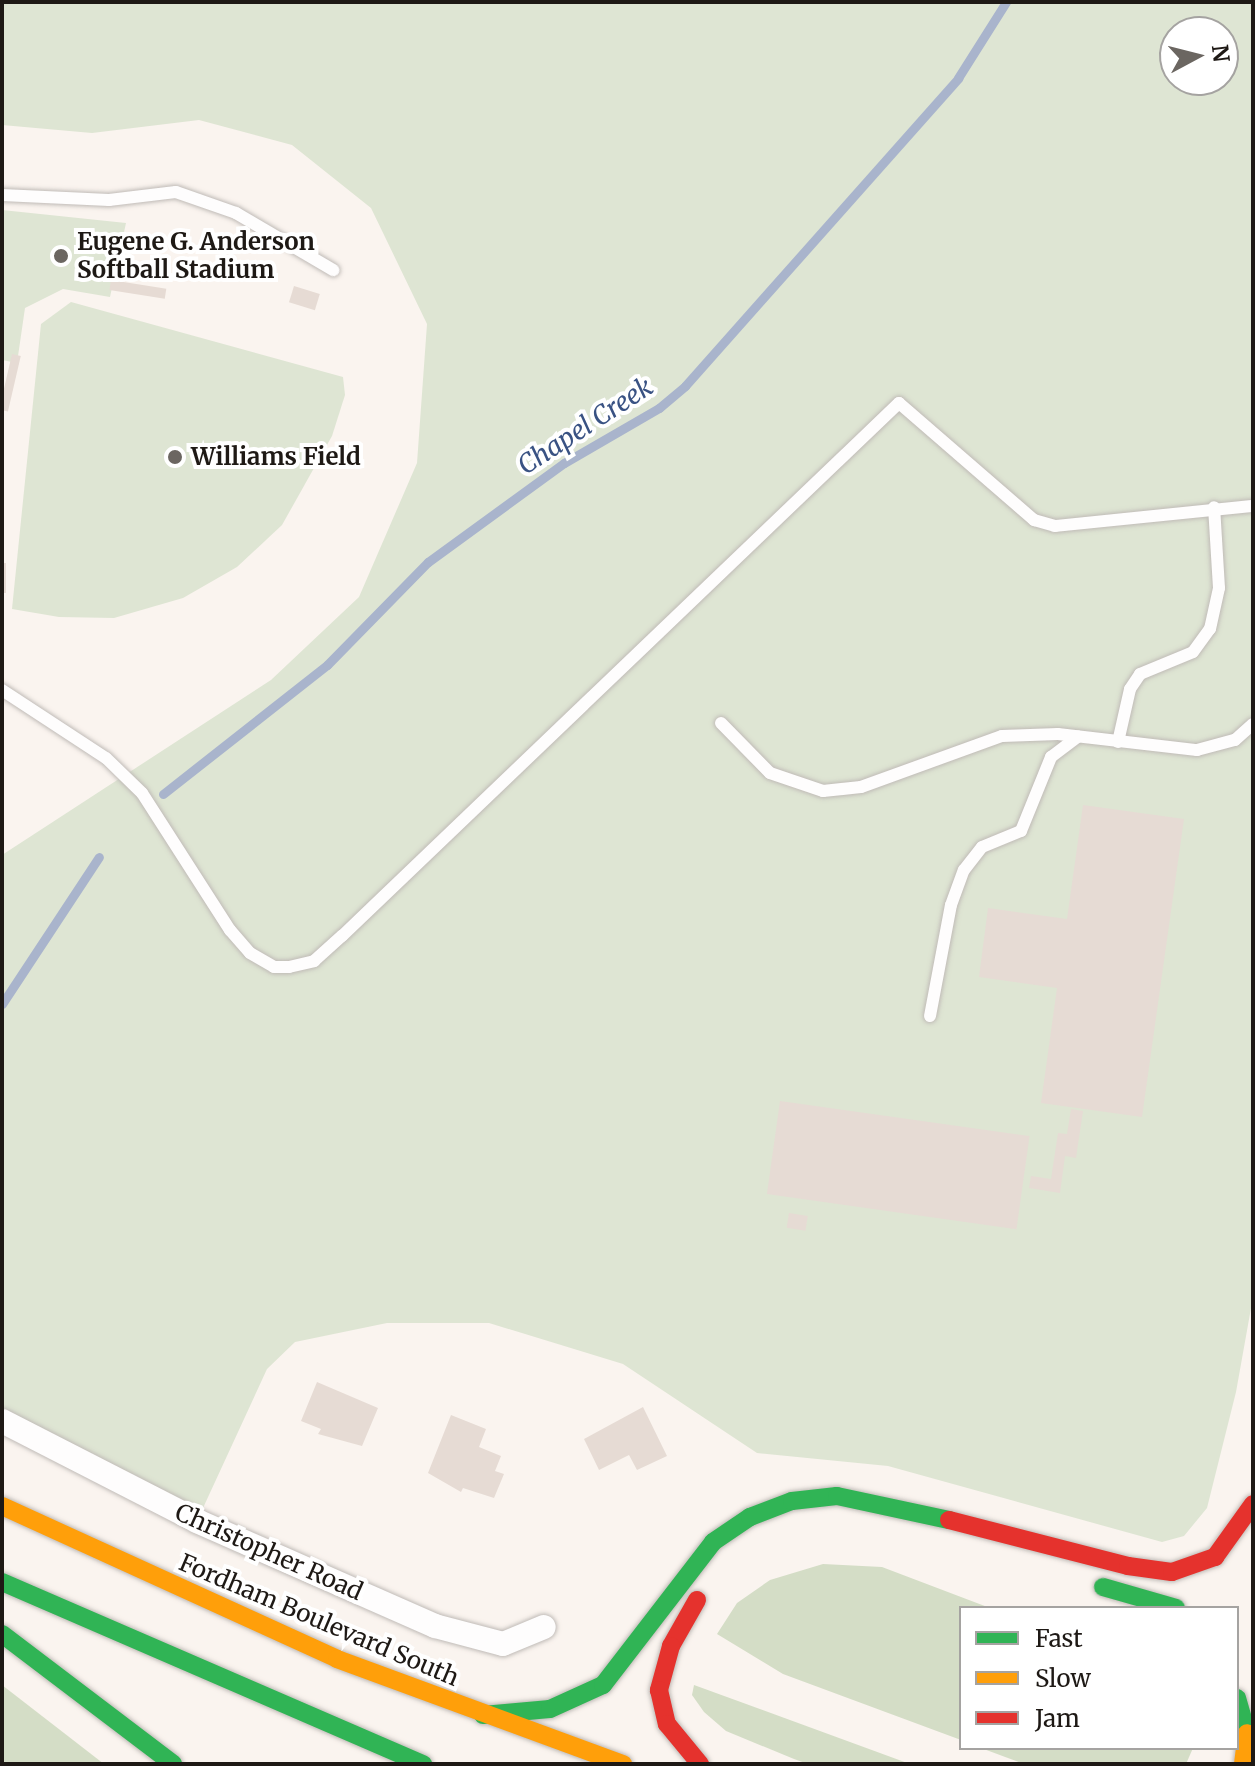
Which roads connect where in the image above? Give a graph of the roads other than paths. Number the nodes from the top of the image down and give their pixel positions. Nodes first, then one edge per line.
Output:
1 (2, 195) edge
2 (333, 270) dead end
3 (1253, 506) edge
4 (1214, 507) junction
5 (2, 690) edge
6 (721, 723) dead end
7 (1253, 724) edge
8 (1078, 737) junction
9 (1118, 742) junction
10 (930, 1016) dead end
11 (2, 1421) edge
12 (1253, 1504) edge
13 (2, 1506) edge
14 (2, 1582) edge
15 (709, 1582) dead end
16 (1090, 1583) dead end
17 (1169, 1606) edge
18 (544, 1627) dead end
19 (2, 1634) edge
20 (1239, 1705) edge
21 (483, 1715) junction
22 (173, 1764) edge
23 (423, 1764) edge
24 (623, 1764) edge
25 (700, 1764) edge
26 (1243, 1764) edge

1 - 2 lane
3 - 4 lane
4 - 5 lane
4 - 9 lane
6 - 8 lane
7 - 9 lane
8 - 9 lane
8 - 10 lane
11 - 18 street, Christopher Road
12 - 21 main road
13 - 21 main road, Fordham Boulevard South
14 - 23 main road
15 - 25 main road
16 - 17 main road
19 - 22 main road
20 - 26 main road
21 - 24 main road, Fordham Boulevard South

